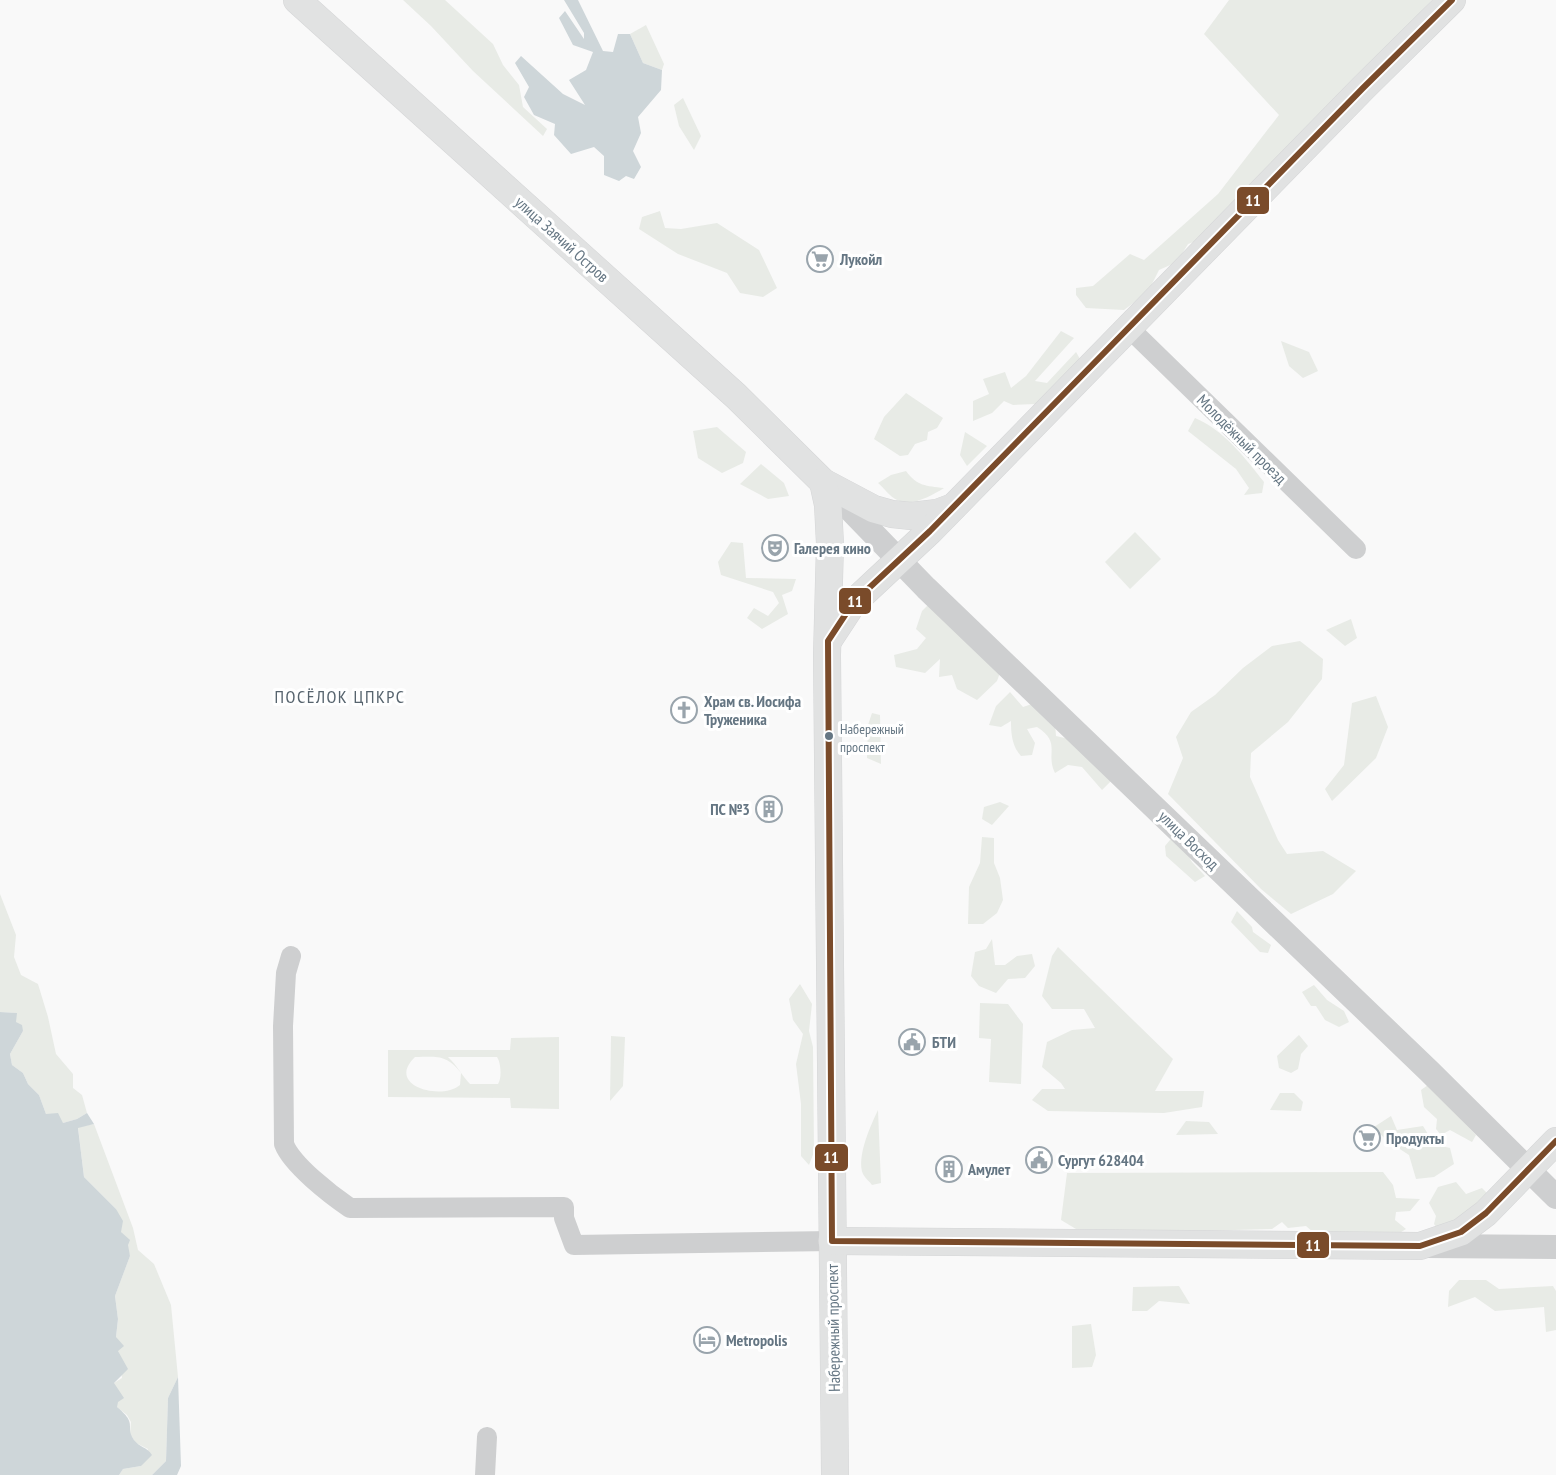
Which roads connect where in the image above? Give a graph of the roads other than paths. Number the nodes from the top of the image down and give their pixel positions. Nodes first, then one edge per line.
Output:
1 (297, 0) edge
2 (1452, 0) edge
3 (1129, 328) junction
4 (823, 482) junction
5 (953, 507) junction
6 (1356, 549) dead end
7 (899, 558) junction
8 (828, 641) junction
9 (291, 956) dead end
10 (1556, 1141) edge
11 (1528, 1169) junction
12 (1556, 1197) edge
13 (832, 1241) junction
14 (1420, 1246) junction
15 (1556, 1247) edge
16 (487, 1437) dead end
17 (484, 1475) edge
18 (835, 1475) edge

1 - 4 main road, улица Заячий Остров
2 - 3 main road
3 - 5 main road
3 - 6 street, Молодёжный проезд
4 - 5 main road, улица Заячий Остров
4 - 7 street, улица Восход
4 - 8 main road, Набережный проспект
5 - 7 main road
7 - 8 main road
7 - 11 street, улица Восход
8 - 13 main road, Набережный проспект
9 - 13 street
10 - 11 main road
11 - 12 street, улица Восход
11 - 14 main road
13 - 14 main road
13 - 18 main road, Набережный проспект
14 - 15 street
16 - 17 street

